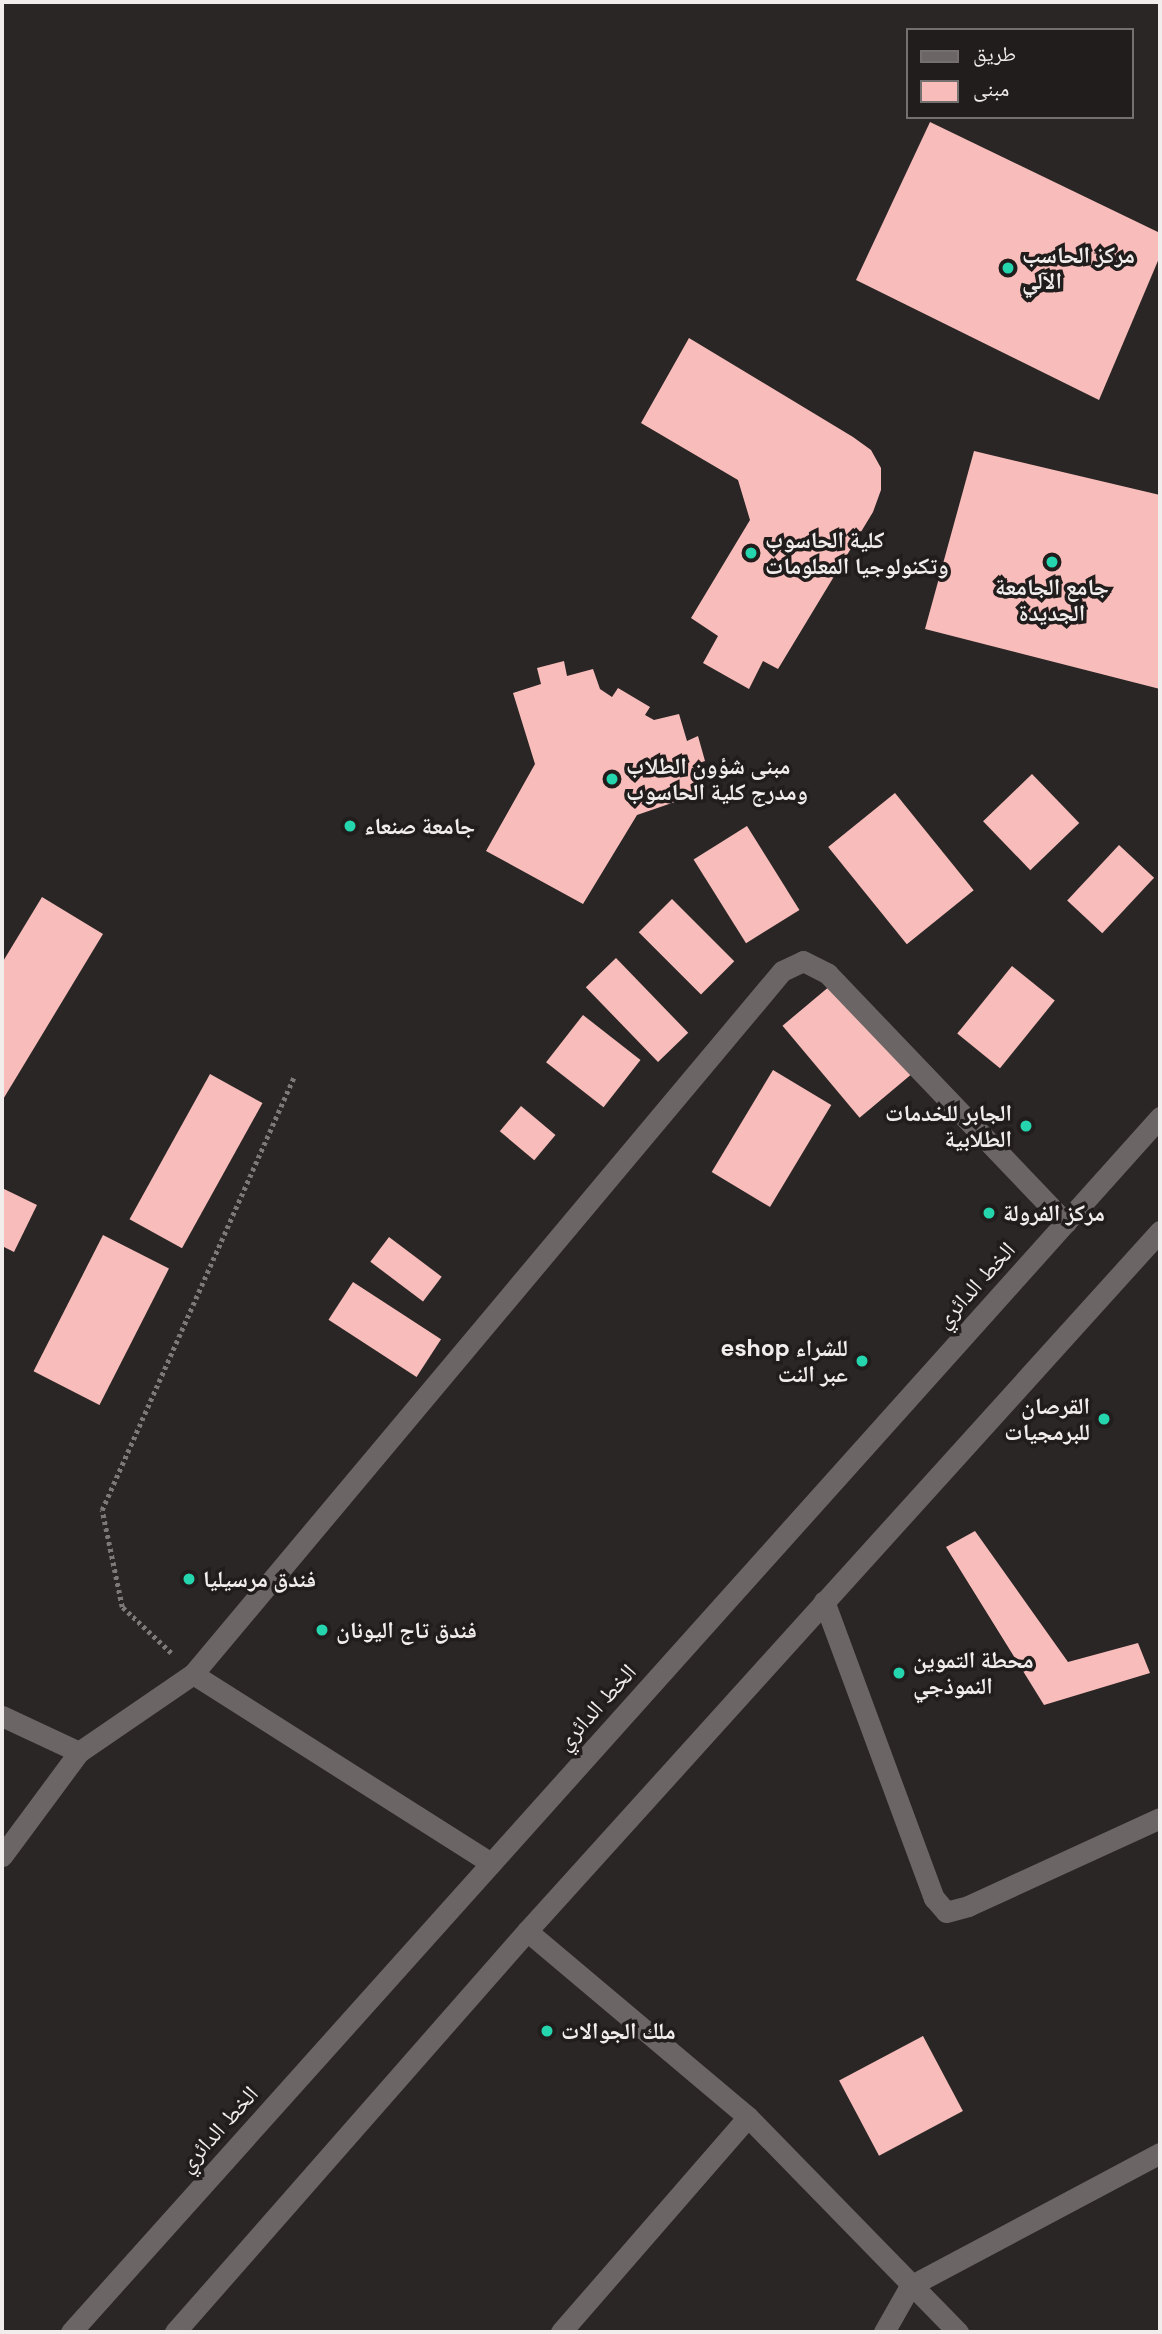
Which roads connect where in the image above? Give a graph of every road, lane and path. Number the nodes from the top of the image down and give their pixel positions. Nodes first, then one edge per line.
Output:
1 (294, 1077) dead end
2 (1160, 1117) edge
3 (1066, 1223) junction
4 (1160, 1231) edge
5 (824, 1601) junction
6 (193, 1674) junction
7 (2, 1716) edge
8 (79, 1752) junction
9 (1160, 1818) edge
10 (2, 1856) edge
11 (491, 1863) junction
12 (527, 1931) junction
13 (748, 2117) junction
14 (1160, 2153) edge
15 (911, 2286) junction
16 (71, 2332) edge
17 (175, 2332) edge
18 (561, 2332) edge
19 (884, 2332) edge
20 (958, 2332) edge

1 - 6 path
2 - 3 street, الخط الدائري
3 - 6 street
3 - 11 street, الخط الدائري
4 - 5 street
5 - 9 street
5 - 12 street
6 - 8 street
6 - 11 street
7 - 8 street
8 - 10 street
11 - 16 street, الخط الدائري
12 - 13 street
12 - 17 street
13 - 15 street
13 - 18 street
14 - 15 street
15 - 19 street
15 - 20 street

